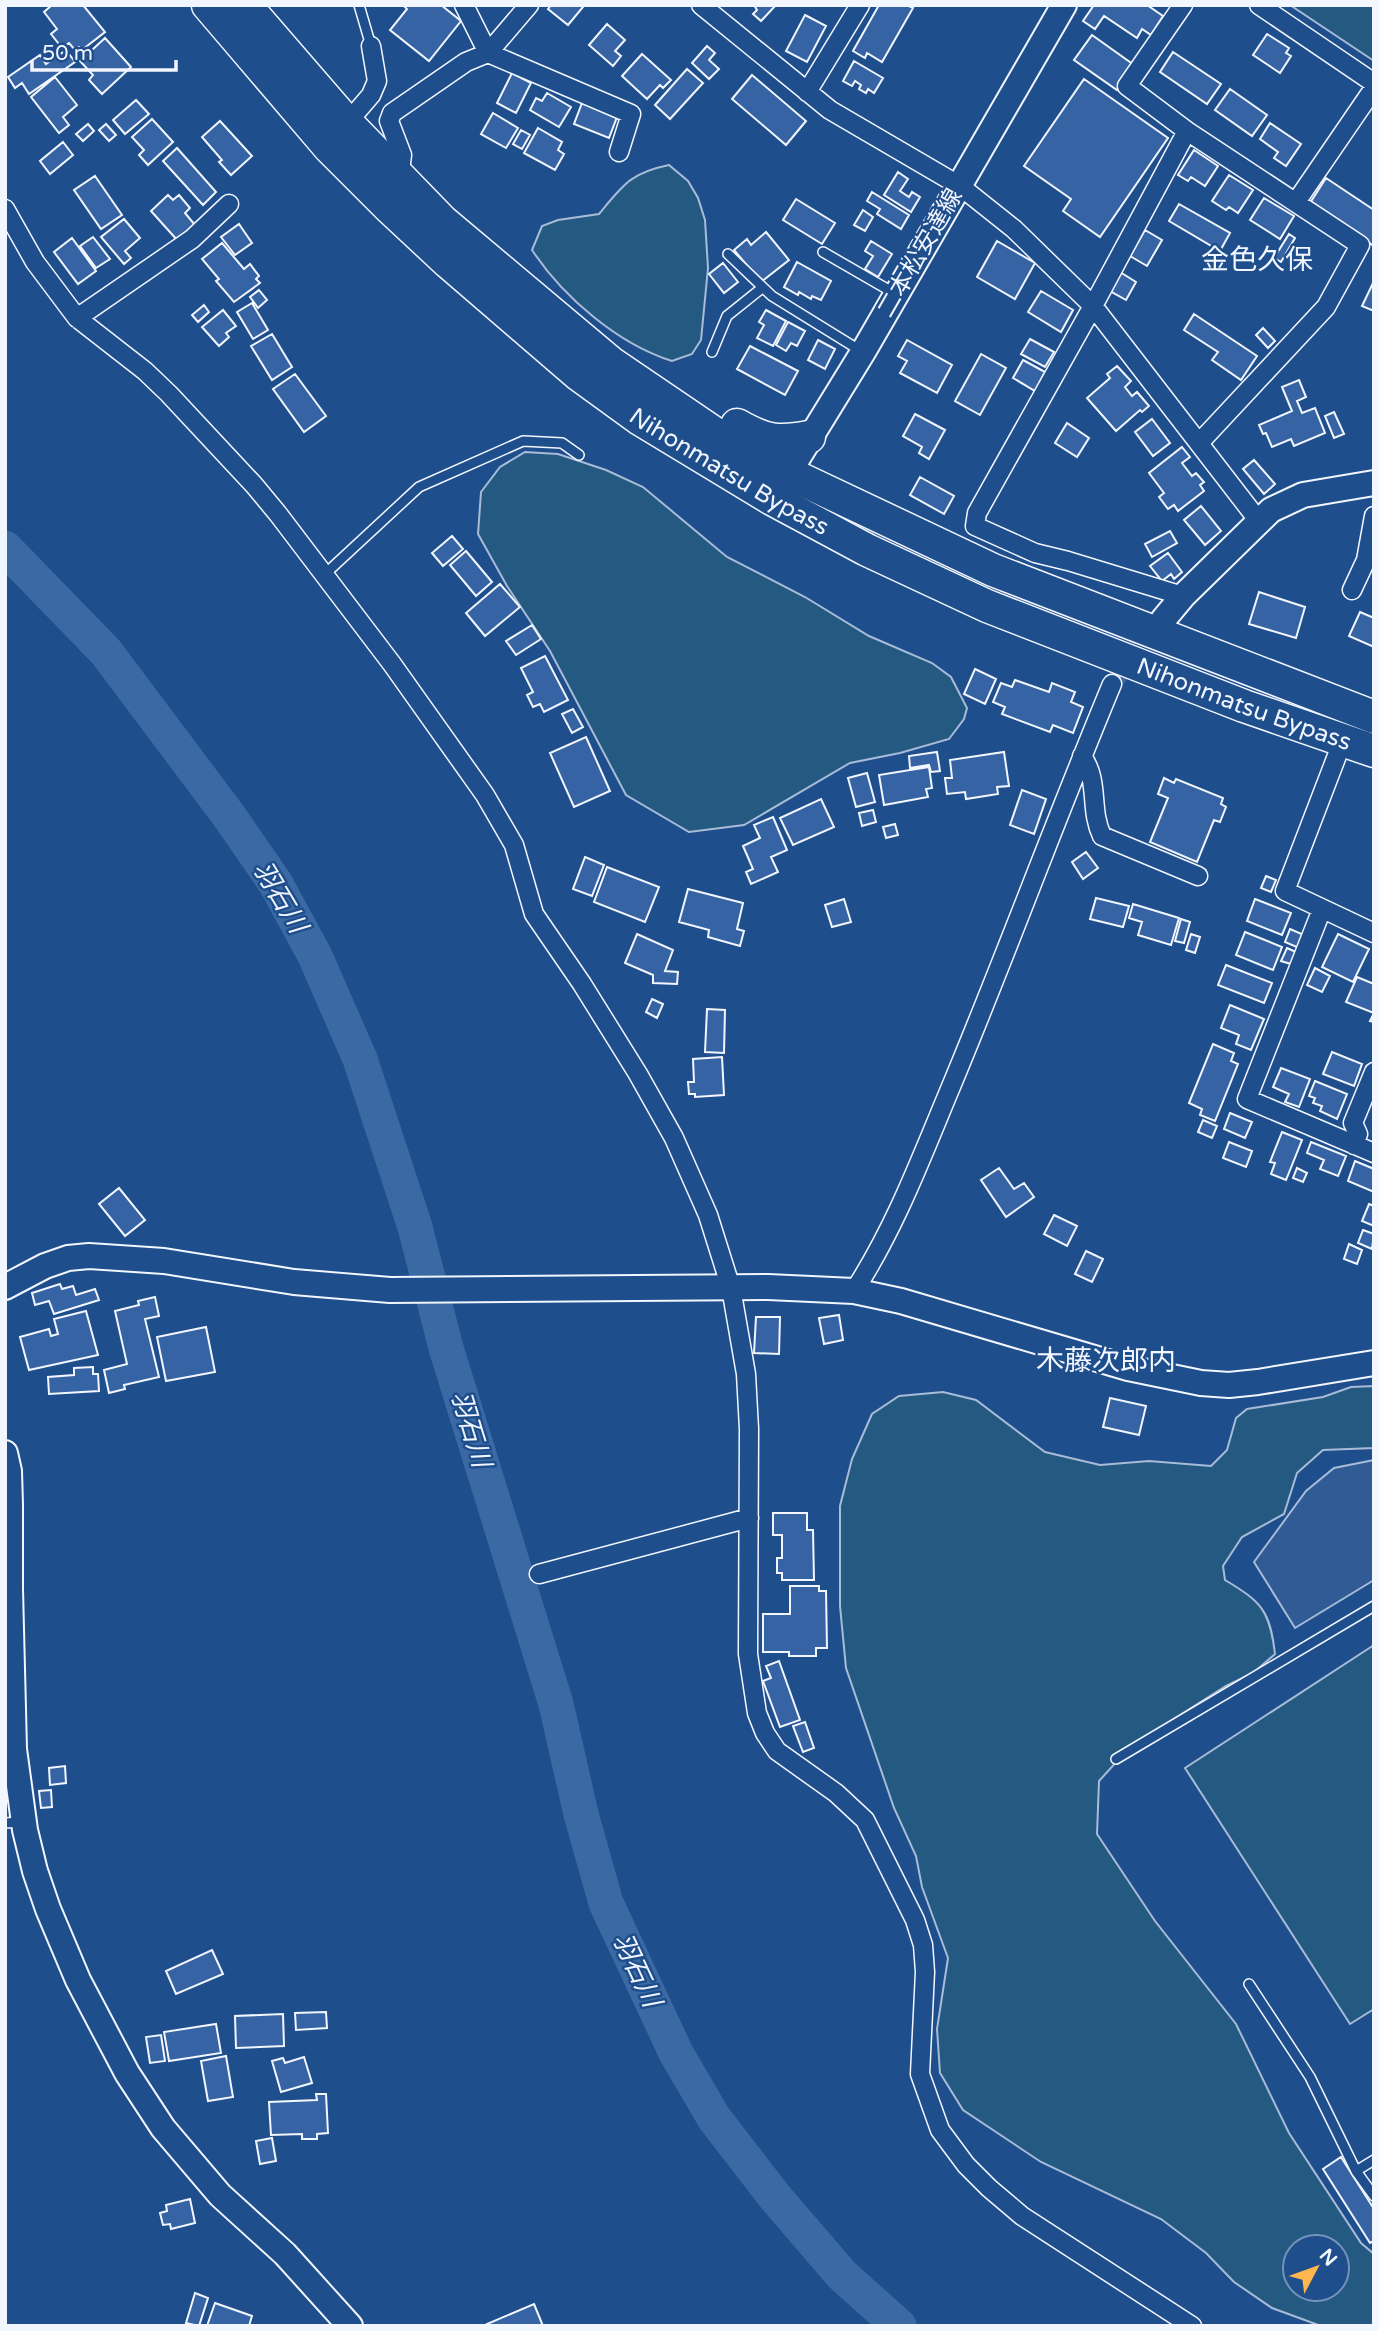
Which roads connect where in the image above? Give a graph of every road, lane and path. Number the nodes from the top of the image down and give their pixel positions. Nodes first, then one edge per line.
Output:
1 (183, 5) edge
2 (208, 5) edge
3 (245, 5) edge
4 (359, 5) edge
5 (464, 5) edge
6 (529, 5) edge
7 (701, 5) edge
8 (860, 5) edge
9 (1064, 5) edge
10 (1183, 5) edge
11 (1259, 5) edge
12 (371, 46) joint
13 (488, 53) junction
14 (1374, 85) edge
15 (807, 92) junction
16 (1187, 131) junction
17 (339, 135) junction
18 (619, 152) dead end
19 (399, 179) junction
20 (960, 186) junction
21 (1296, 202) junction
22 (229, 204) dead end
23 (5, 209) edge
24 (823, 252) dead end
25 (728, 254) dead end
26 (762, 288) junction
27 (897, 294) junction
28 (1093, 306) junction
29 (77, 318) junction
30 (564, 325) junction
31 (712, 352) dead end
32 (863, 352) junction
33 (809, 437) junction
34 (1200, 442) junction
35 (579, 455) dead end
36 (1374, 483) edge
37 (780, 486) junction
38 (1374, 516) edge
39 (1258, 520) junction
40 (324, 575) junction
41 (1352, 590) dead end
42 (1183, 596) junction
43 (1163, 620) tunnel mouth
44 (1112, 684) tunnel mouth
45 (1374, 717) edge
46 (1343, 740) junction
47 (1374, 751) edge
48 (1082, 756) junction
49 (1198, 876) dead end
50 (1322, 909) junction
51 (1374, 933) edge
52 (1374, 1072) edge
53 (1354, 1144) junction
54 (1374, 1153) edge
55 (5, 1287) edge
56 (731, 1288) junction
57 (853, 1291) junction
58 (1374, 1363) edge
59 (5, 1453) edge
60 (749, 1518) junction
61 (8, 1520) edge
62 (539, 1574) dead end
63 (1374, 1606) edge
64 (8, 1703) edge
65 (9, 1749) edge
66 (1116, 1759) dead end
67 (15, 1822) edge
68 (1249, 1984) dead end
69 (1374, 2160) edge
70 (1356, 2172) junction
71 (1374, 2196) edge
72 (350, 2326) edge
73 (1192, 2326) edge

1 - 17 highway
2 - 17 highway, Nihonmatsu Bypass
3 - 17 highway, Nihonmatsu Bypass
4 - 12 lane
5 - 13 street
6 - 13 street
7 - 15 street
8 - 15 street
9 - 20 street, 二本松安達線
10 - 16 street
11 - 14 street
12 - 17 street
13 - 18 street
13 - 19 street
14 - 21 street
15 - 20 street
16 - 21 street
16 - 28 street
17 - 19 highway, Nihonmatsu Bypass
17 - 37 highway, Nihonmatsu Bypass
19 - 30 highway, Nihonmatsu Bypass
20 - 27 street, 二本松安達線
20 - 28 street
21 - 34 street
22 - 29 street
23 - 29 street
24 - 27 lane
25 - 26 lane
26 - 31 lane
26 - 32 lane
27 - 32 street, 二本松安達線
28 - 34 street
28 - 42 street
29 - 40 street
30 - 33 highway
30 - 37 highway, Nihonmatsu Bypass
32 - 33 street, 二本松安達線
33 - 37 street, 二本松安達線
34 - 39 street
35 - 40 lane
36 - 39 street
37 - 45 highway, Nihonmatsu Bypass
37 - 46 highway, Nihonmatsu Bypass
38 - 41 street
39 - 42 street
40 - 56 street
42 - 43 street
44 - 48 street
46 - 47 highway, Nihonmatsu Bypass
46 - 50 street
48 - 49 street
48 - 57 street
50 - 51 street
50 - 53 street
52 - 53 street
53 - 54 street
55 - 56 street
56 - 57 street
56 - 60 street
57 - 58 street
59 - 61 street
60 - 62 street
60 - 73 street
61 - 64 street
63 - 66 lane
64 - 65 street
65 - 67 street
67 - 72 street
68 - 70 lane
69 - 70 lane
70 - 71 lane

